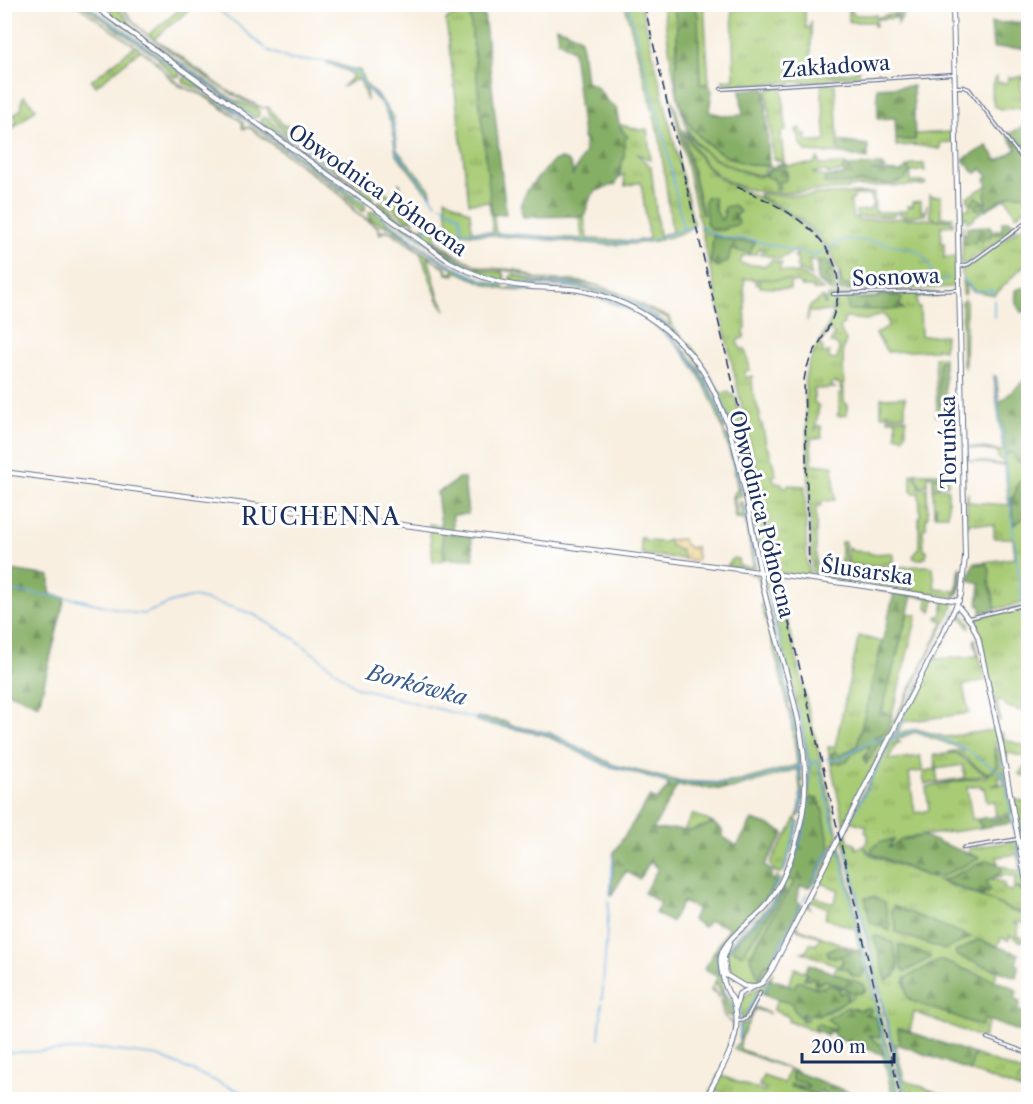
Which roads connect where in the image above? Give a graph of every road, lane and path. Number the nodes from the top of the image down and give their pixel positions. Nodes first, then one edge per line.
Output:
1 (91, 4) edge
2 (953, 4) edge
3 (954, 74) junction
4 (954, 87) junction
5 (721, 89) dead end
6 (1020, 156) dead end
7 (1029, 221) edge
8 (959, 267) junction
9 (959, 290) junction
10 (833, 294) dead end
11 (4, 472) edge
12 (760, 572) junction
13 (958, 603) junction
14 (1029, 604) edge
15 (969, 618) junction
16 (1018, 839) junction
17 (963, 848) dead end
18 (1029, 892) edge
19 (732, 938) junction
20 (734, 980) junction
21 (741, 984) junction
22 (727, 987) junction
23 (755, 987) junction
24 (760, 993) dead end
25 (740, 994) junction
26 (730, 995) junction
27 (736, 1008) junction
28 (737, 1020) junction
29 (987, 1038) dead end
30 (1029, 1053) edge
31 (705, 1100) edge

1 - 12 street, Obwodnica Północna
2 - 3 street, Toruńska
3 - 4 street, Toruńska
3 - 5 street, Zakładowa
4 - 6 street
4 - 8 street, Toruńska
7 - 8 street
8 - 9 street, Toruńska
9 - 10 street, Sosnowa
9 - 13 street, Toruńska
11 - 12 street, Ślusarska
12 - 13 street, Ślusarska
12 - 19 street, Obwodnica Północna
13 - 15 street
13 - 23 street, Toruńska
14 - 15 street
15 - 16 street
16 - 17 street
16 - 18 street
19 - 20 street
19 - 22 street, Obwodnica Północna
20 - 21 street
20 - 22 street
21 - 23 street
21 - 25 street
22 - 26 street
23 - 25 street
24 - 28 street
25 - 26 street
25 - 27 street
26 - 27 street
27 - 28 street
28 - 31 street
29 - 30 street

